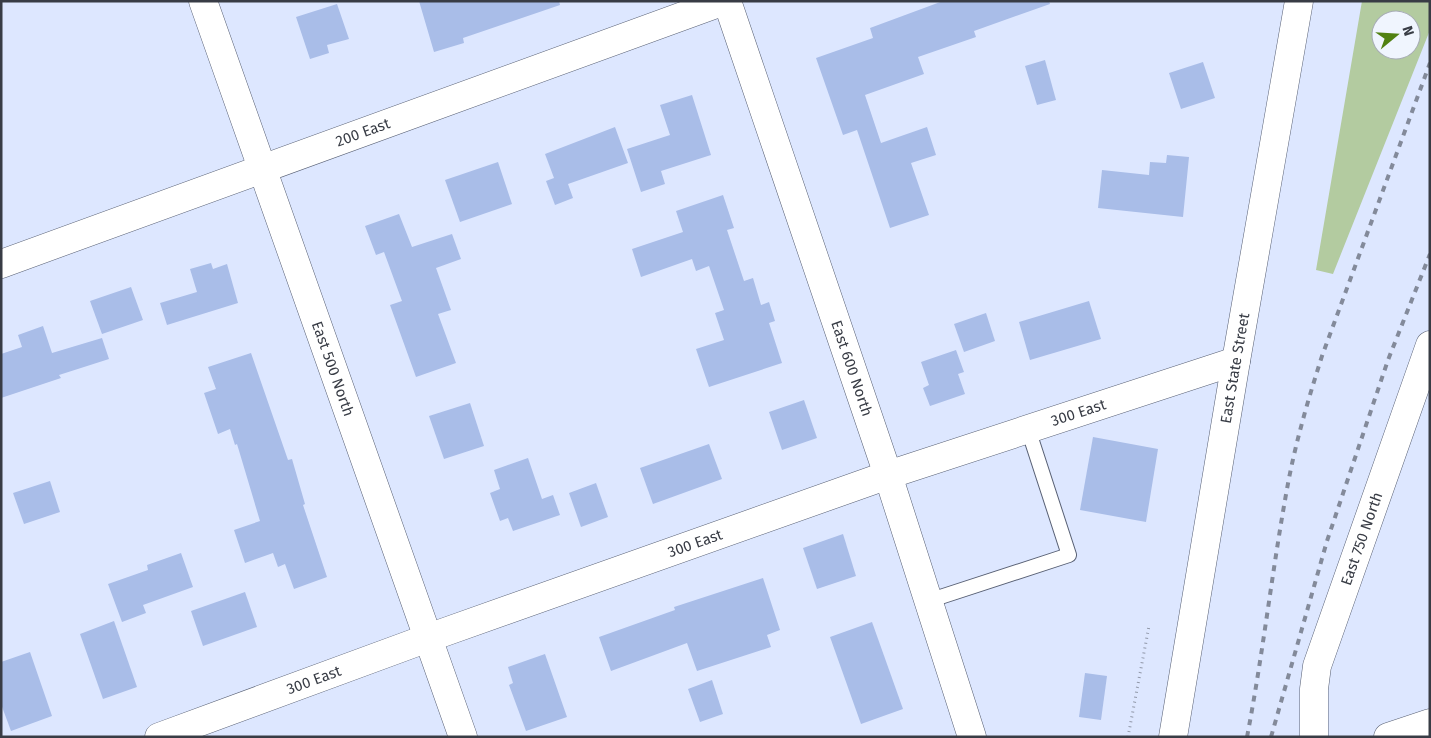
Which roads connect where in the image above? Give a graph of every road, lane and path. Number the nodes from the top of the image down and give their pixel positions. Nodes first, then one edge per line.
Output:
1 (204, 1) edge
2 (725, 1) edge
3 (1299, 1) edge
4 (262, 170) junction
5 (1, 264) edge
6 (1430, 345) edge
7 (1236, 361) junction
8 (1028, 430) junction
9 (888, 475) junction
10 (928, 601) junction
11 (1149, 626) dead end
12 (428, 638) junction
13 (1430, 723) edge
14 (159, 737) edge
15 (463, 737) edge
16 (972, 737) edge
17 (1128, 737) edge
18 (1173, 737) edge
19 (1314, 737) edge
20 (1388, 737) edge

1 - 4 street, East 500 North
2 - 4 street, 200 East
2 - 9 street, East 600 North
3 - 7 street, East State Street
4 - 5 street, 200 East
4 - 12 street, East 500 North
6 - 19 street, East 750 North
7 - 8 street, 300 East
7 - 18 street, East State Street
8 - 9 street, 300 East
8 - 10 lane
9 - 10 street, East 600 North
9 - 12 street, 300 East
10 - 16 street, East 600 North
11 - 17 path
12 - 14 street, 300 East
12 - 15 street, East 500 North
13 - 20 street

